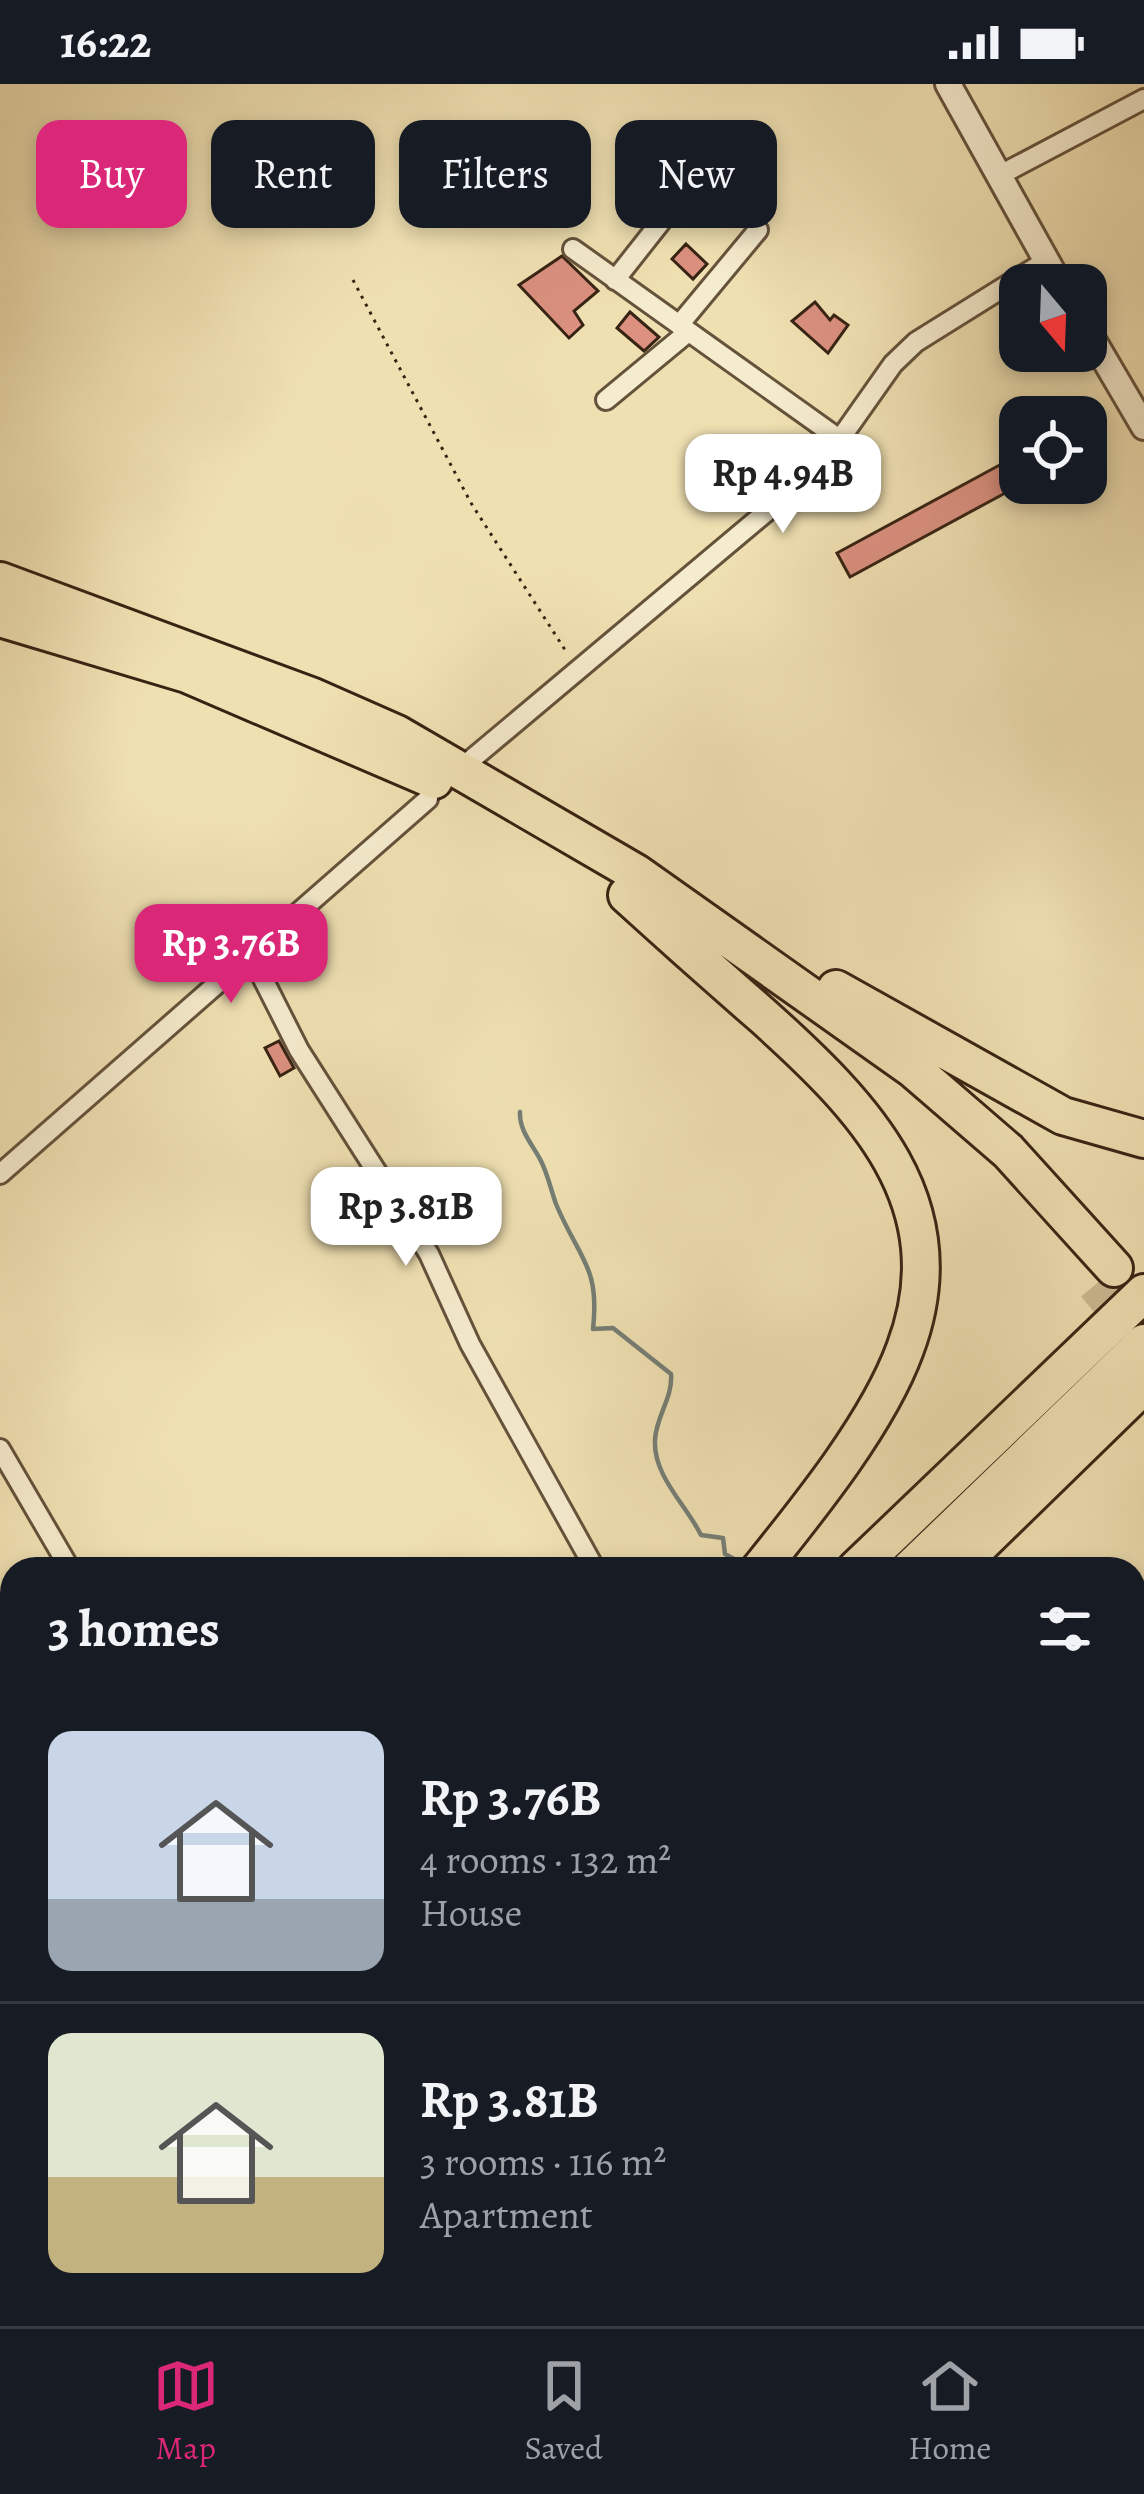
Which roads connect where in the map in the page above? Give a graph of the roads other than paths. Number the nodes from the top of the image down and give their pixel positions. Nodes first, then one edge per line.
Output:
1 (948, 84) edge
2 (1144, 99) edge
3 (1000, 175) junction
4 (656, 228) edge
5 (758, 230) dead end
6 (573, 250) dead end
7 (1046, 261) junction
8 (1048, 264) edge
9 (615, 280) junction
10 (683, 329) junction
11 (1107, 364) edge
12 (606, 400) dead end
13 (1144, 427) edge
14 (842, 441) junction
15 (0, 581) edge
16 (0, 618) edge
17 (472, 759) dead end
18 (428, 799) dead end
19 (631, 884) junction
20 (250, 952) junction
21 (1144, 1139) edge
22 (0, 1174) edge
23 (1104, 1276) tunnel mouth
24 (1144, 1293) edge
25 (1144, 1343) edge
26 (1144, 1385) edge
27 (0, 1449) edge
28 (9, 1480) edge
29 (62, 1557) edge
30 (588, 1557) edge
31 (769, 1557) edge
32 (869, 1557) edge
33 (922, 1557) edge
34 (968, 1557) edge

1 - 3 street
2 - 3 street
3 - 7 street
4 - 9 street
5 - 10 street
6 - 9 street
7 - 8 street
7 - 14 street
9 - 10 street
10 - 12 street
10 - 14 street
11 - 13 street
14 - 17 street
15 - 19 highway
16 - 19 highway
18 - 20 street
19 - 21 highway
19 - 23 highway
19 - 31 highway
20 - 22 street
20 - 30 street
24 - 32 highway
25 - 33 highway
26 - 34 highway
27 - 28 street
28 - 29 street

